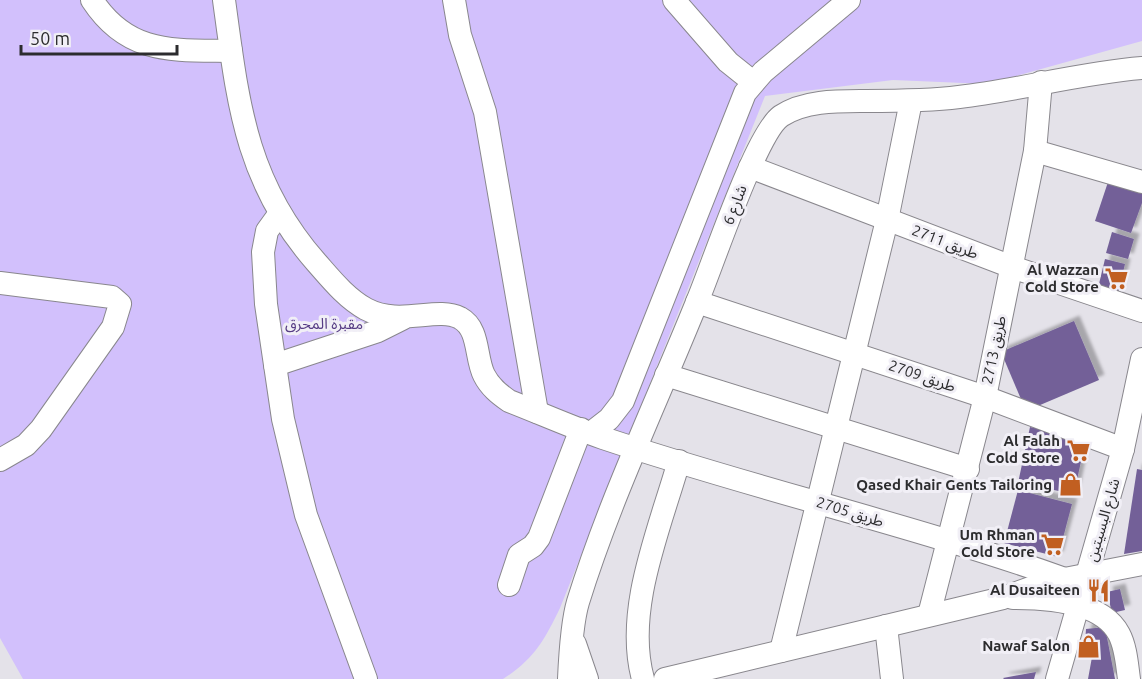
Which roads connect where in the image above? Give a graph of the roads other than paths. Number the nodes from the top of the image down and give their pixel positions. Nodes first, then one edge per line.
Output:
1 (92, 0) edge
2 (224, 0) edge
3 (454, 0) edge
4 (674, 0) edge
5 (849, 0) edge
6 (231, 51) junction
7 (1137, 66) edge
8 (753, 82) junction
9 (1041, 82) junction
10 (910, 101) junction
11 (1035, 152) junction
12 (750, 167) junction
13 (1142, 182) edge
14 (280, 213) junction
15 (887, 220) junction
16 (1012, 267) junction
17 (0, 283) edge
18 (697, 303) junction
19 (1142, 311) edge
20 (402, 318) junction
21 (855, 353) junction
22 (1142, 358) edge
23 (275, 364) junction
24 (666, 375) junction
25 (985, 397) junction
26 (537, 412) junction
27 (1136, 418) edge
28 (837, 428) junction
29 (586, 431) junction
30 (636, 447) junction
31 (1123, 449) junction
32 (0, 460) edge
33 (679, 461) junction
34 (968, 469) junction
35 (816, 502) junction
36 (949, 542) junction
37 (1142, 564) edge
38 (1088, 573) junction
39 (1065, 579) junction
40 (509, 585) dead end
41 (1003, 598) junction
42 (1079, 607) junction
43 (929, 615) junction
44 (886, 626) junction
45 (573, 640) junction
46 (781, 651) junction
47 (1133, 654) edge
48 (699, 675) edge
49 (366, 679) edge
50 (569, 679) edge
51 (587, 679) edge
52 (643, 679) edge
53 (665, 679) edge
54 (892, 679) edge
55 (1058, 679) edge
56 (1130, 679) edge

1 - 6 street
2 - 6 street
3 - 26 street
4 - 8 street
5 - 8 street
6 - 14 street
7 - 9 street, شارع 6
8 - 29 street
9 - 10 street, شارع 6
9 - 11 street, طريق 2713
10 - 12 street, شارع 6
10 - 15 street
11 - 13 street
11 - 16 street, طريق 2713
12 - 15 street, طريق 2711
12 - 18 street, شارع 6
14 - 20 street
14 - 23 street
15 - 16 street, طريق 2711
15 - 21 street
16 - 19 street, طريق 2711
16 - 25 street, طريق 2713
17 - 32 street
18 - 21 street, طريق 2709
18 - 24 street, شارع 6
20 - 23 street
20 - 26 street, طريق 2705
21 - 25 street, طريق 2709
21 - 28 street
22 - 27 street, شارع البسيتين
23 - 49 street
24 - 28 street
24 - 30 street, شارع 6
25 - 31 street, طريق 2709
25 - 34 street, طريق 2713
26 - 29 street, طريق 2705
27 - 31 street, شارع البسيتين
28 - 34 street
28 - 35 street
29 - 30 street, طريق 2705
29 - 40 street
30 - 33 street, طريق 2705
30 - 45 street, شارع 6
31 - 38 street, شارع البسيتين
33 - 35 street, طريق 2705
33 - 52 street
34 - 36 street, طريق 2713
35 - 36 street, طريق 2705
35 - 46 street
36 - 39 street, طريق 2705
36 - 43 street, طريق 2713
37 - 38 street
38 - 39 street
38 - 42 street, شارع البسيتين
39 - 41 street
41 - 42 street
41 - 43 street
42 - 47 street
42 - 55 street, شارع البسيتين
43 - 44 street
44 - 46 street
44 - 54 street
45 - 50 street, شارع 6
45 - 51 street, شارع 6
46 - 48 street
47 - 56 street
48 - 53 street

